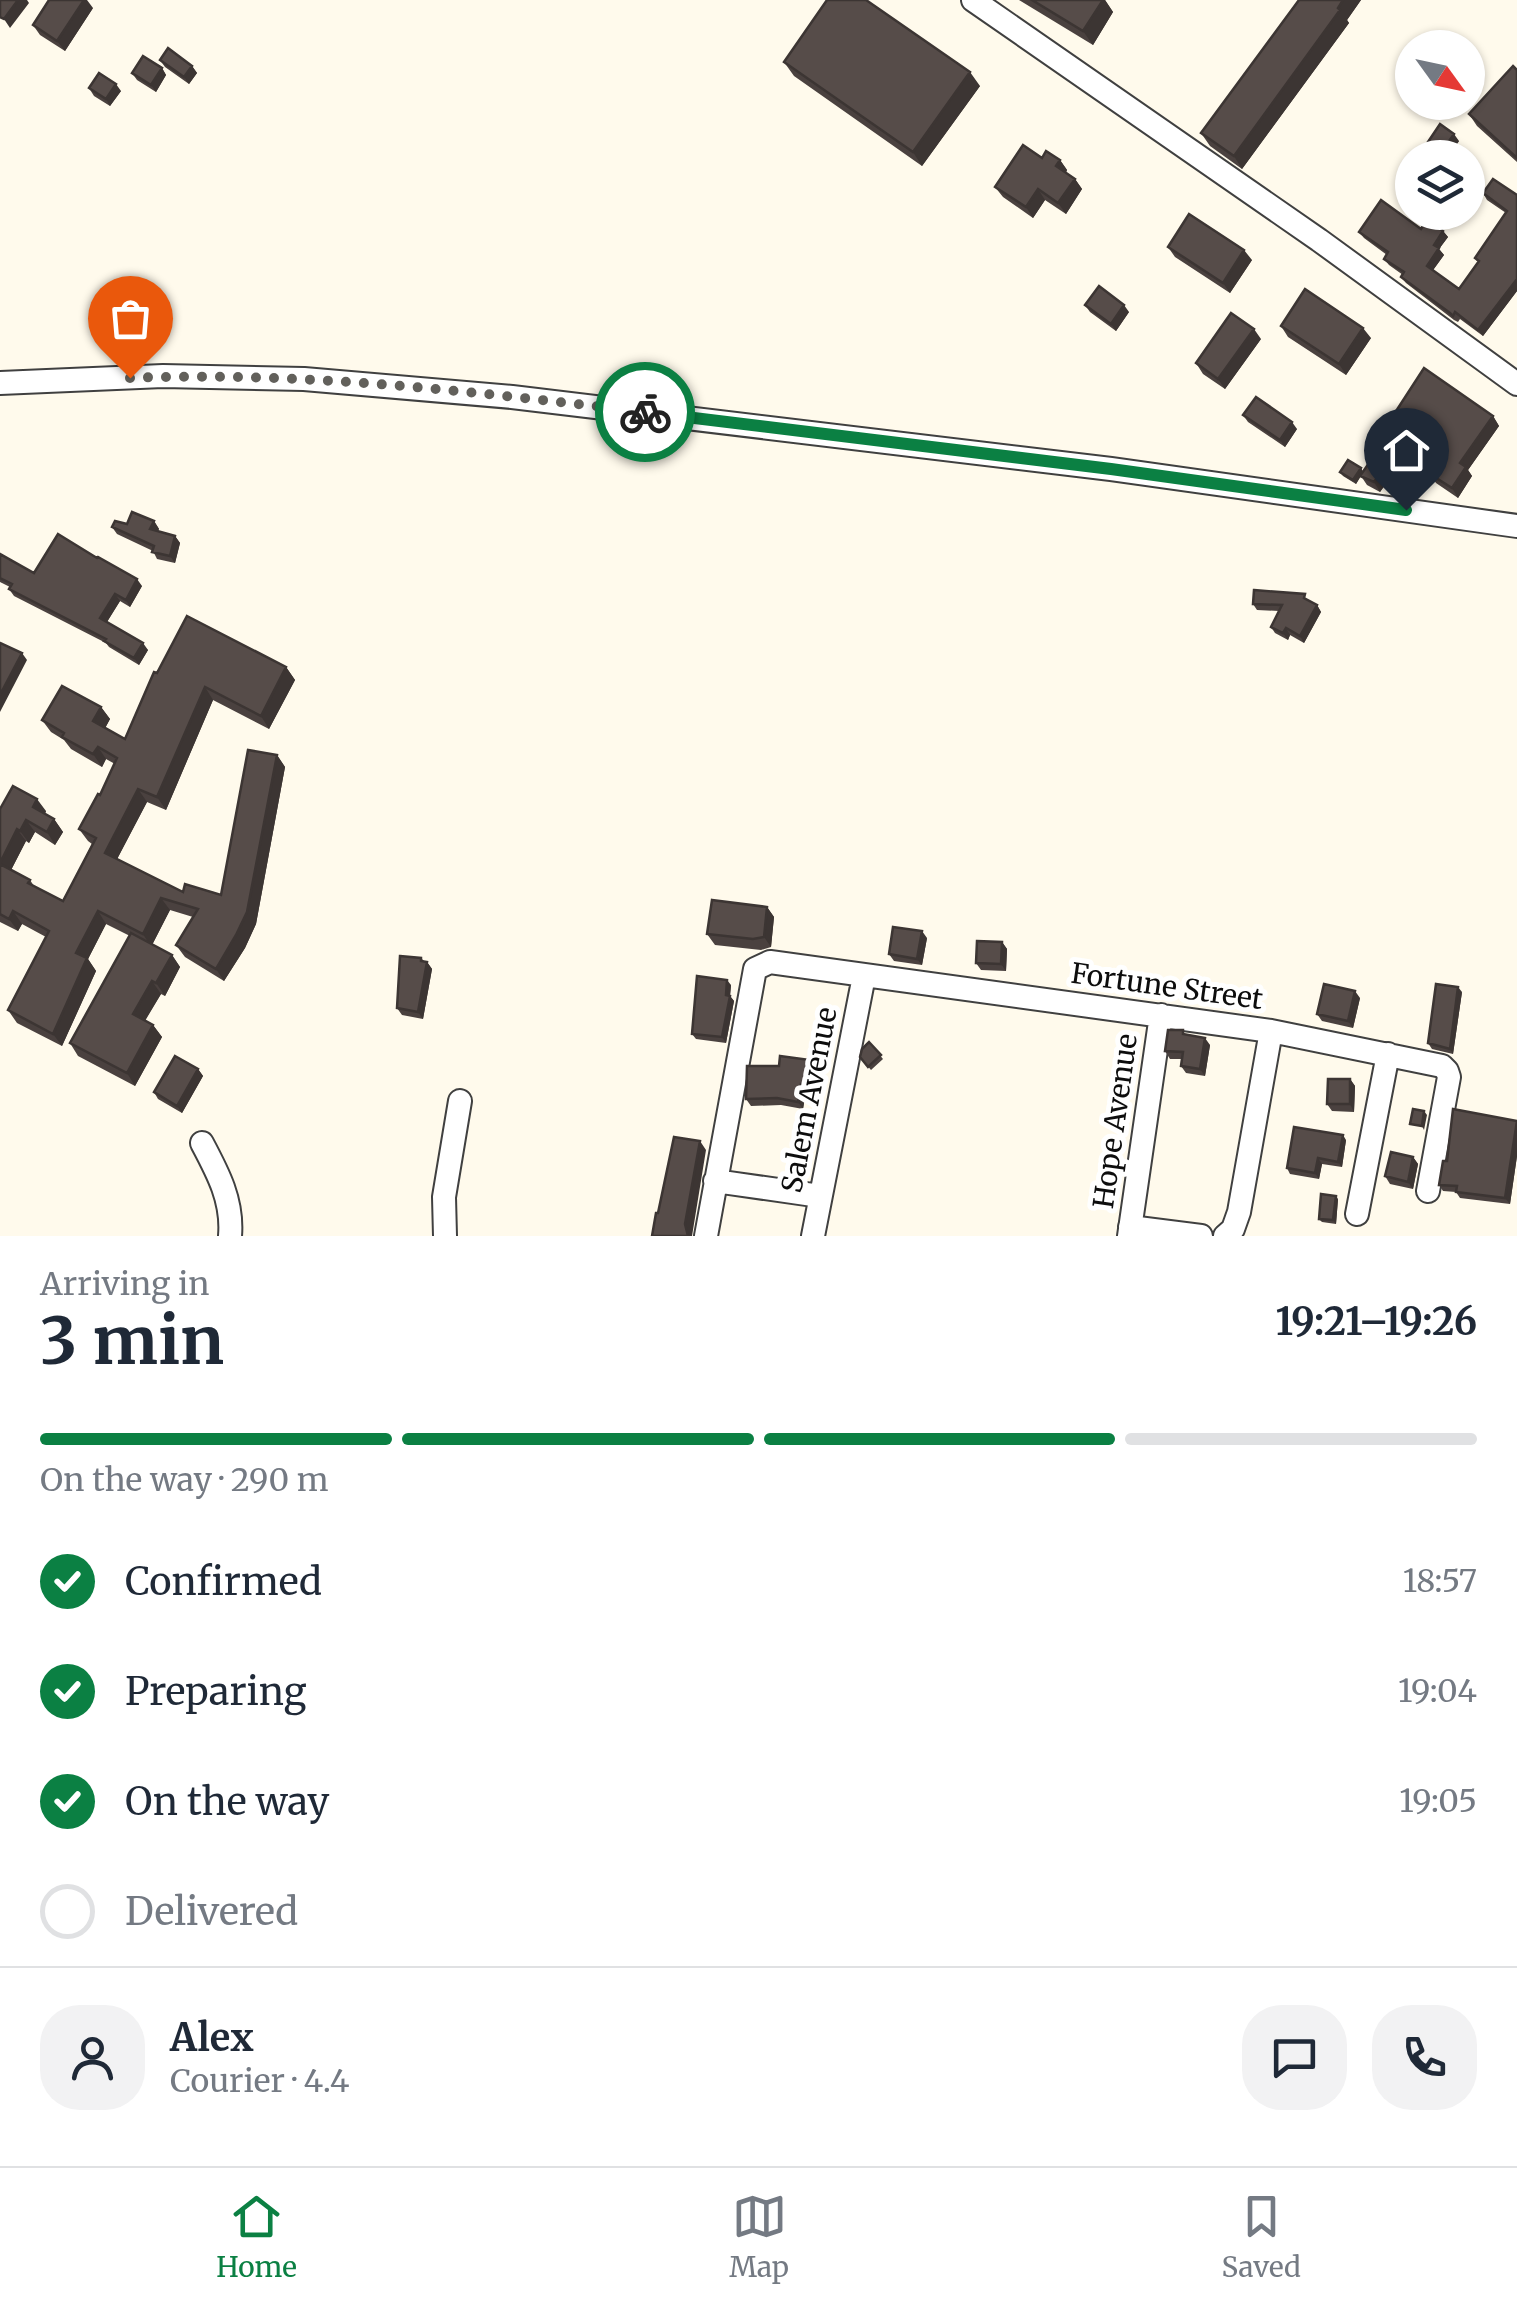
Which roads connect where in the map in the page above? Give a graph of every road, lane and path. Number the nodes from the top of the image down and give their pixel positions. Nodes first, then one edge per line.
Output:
1 (973, 0) edge
2 (0, 383) edge
3 (1517, 384) edge
4 (1517, 526) edge
5 (864, 976) junction
6 (1161, 1015) junction
7 (1271, 1031) junction
8 (1388, 1054) junction
9 (460, 1101) dead end
10 (202, 1144) dead end
11 (715, 1182) junction
12 (1428, 1191) dead end
13 (820, 1196) junction
14 (1357, 1214) dead end
15 (1129, 1232) edge
16 (230, 1236) edge
17 (445, 1236) edge
18 (706, 1236) edge
19 (813, 1236) edge
20 (1201, 1236) edge
21 (1225, 1236) edge

1 - 3 street
2 - 4 street
5 - 6 street, Fortune Street
5 - 11 street, Fortune Street
5 - 13 street, Salem Avenue
6 - 7 street, Fortune Street
6 - 15 street, Hope Avenue
7 - 8 street, Fortune Street
7 - 21 street
8 - 12 street, Fortune Street
8 - 14 street
9 - 17 street
10 - 16 street
11 - 13 street
11 - 18 street
13 - 19 street, Salem Avenue
15 - 20 street

